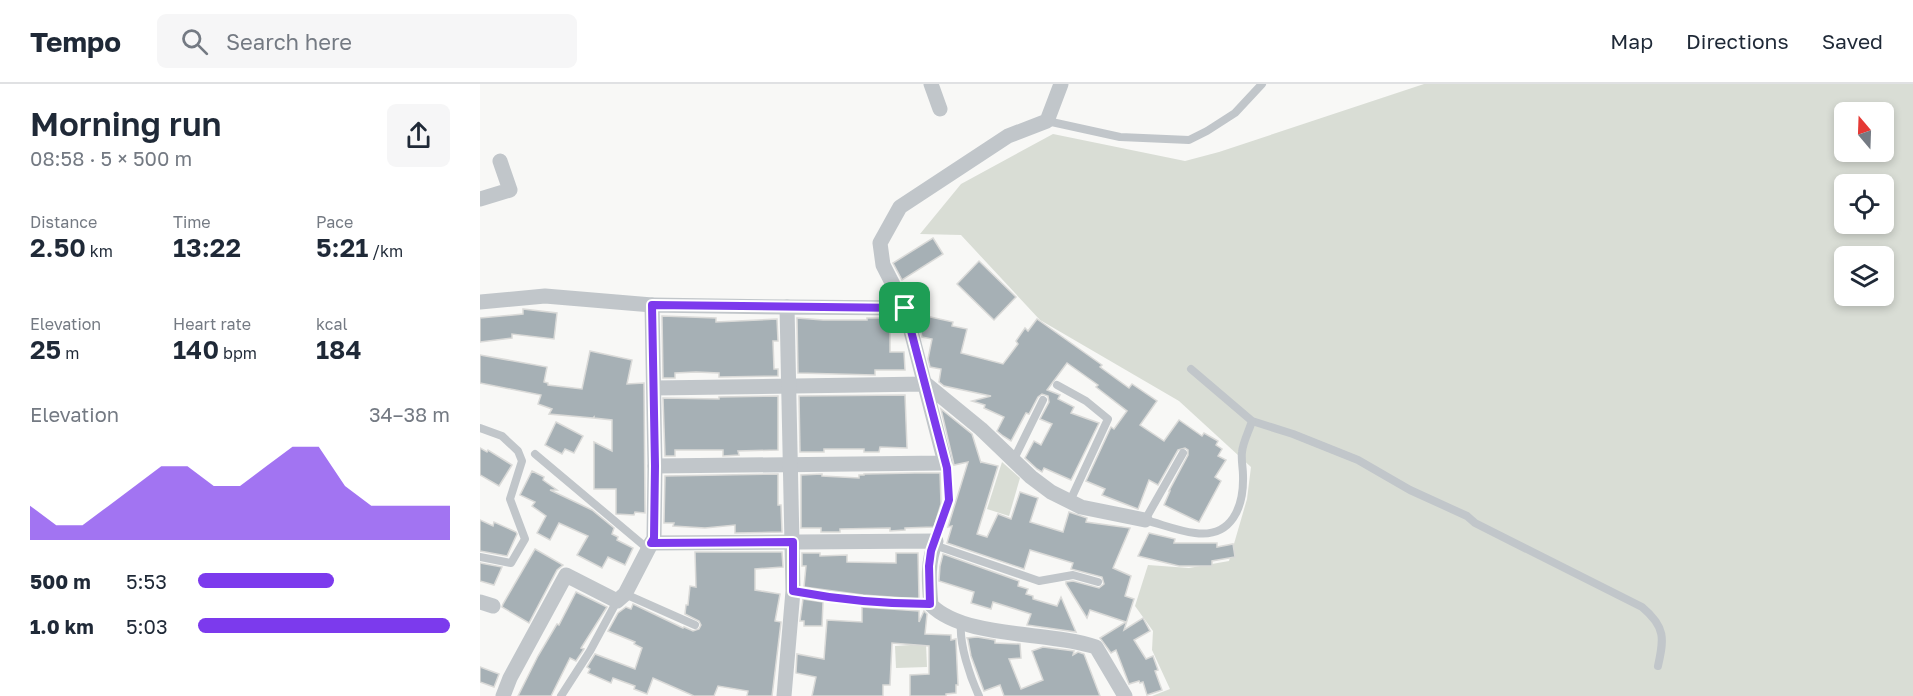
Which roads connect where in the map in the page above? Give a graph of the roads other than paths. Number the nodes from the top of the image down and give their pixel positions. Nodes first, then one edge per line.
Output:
1 (931, 84) edge
2 (1061, 84) edge
3 (1262, 84) edge
4 (940, 109) dead end
5 (1047, 121) junction
6 (501, 161) dead end
7 (480, 199) edge
8 (480, 302) edge
9 (652, 305) junction
10 (787, 307) junction
11 (905, 308) junction
12 (1191, 369) dead end
13 (926, 384) junction
14 (1057, 384) dead end
15 (790, 386) junction
16 (654, 388) junction
17 (1043, 400) dead end
18 (1252, 421) junction
19 (480, 428) edge
20 (1183, 453) dead end
21 (535, 454) dead end
22 (1014, 459) junction
23 (945, 463) junction
24 (791, 464) junction
25 (655, 466) junction
26 (1070, 501) junction
27 (1145, 520) junction
28 (936, 540) junction
29 (793, 542) junction
30 (650, 546) junction
31 (480, 558) edge
32 (1098, 582) dead end
33 (793, 591) junction
34 (621, 598) junction
35 (930, 604) junction
36 (961, 623) junction
37 (695, 625) dead end
38 (1658, 666) dead end
39 (503, 696) edge
40 (561, 696) edge
41 (784, 696) edge
42 (979, 696) edge
43 (1125, 696) edge

1 - 4 street
2 - 5 street
3 - 5 lane
5 - 11 street
6 - 7 street
8 - 9 street
9 - 10 street
9 - 16 street
10 - 11 street
10 - 15 street
11 - 13 street
12 - 18 lane
13 - 15 street
13 - 22 street
13 - 23 street
14 - 26 lane
15 - 16 street
15 - 24 street
16 - 25 street
17 - 22 lane
18 - 27 lane
18 - 38 lane
19 - 31 lane
20 - 27 lane
21 - 30 lane
22 - 26 street
23 - 24 street
23 - 28 lane
24 - 25 street
24 - 29 street
25 - 30 street
26 - 27 street
28 - 29 street
28 - 32 lane
28 - 35 street
29 - 30 street
29 - 33 street
30 - 34 street
33 - 35 lane
33 - 41 street
34 - 37 lane
34 - 39 street
34 - 40 lane
35 - 36 street
36 - 42 lane
36 - 43 street

